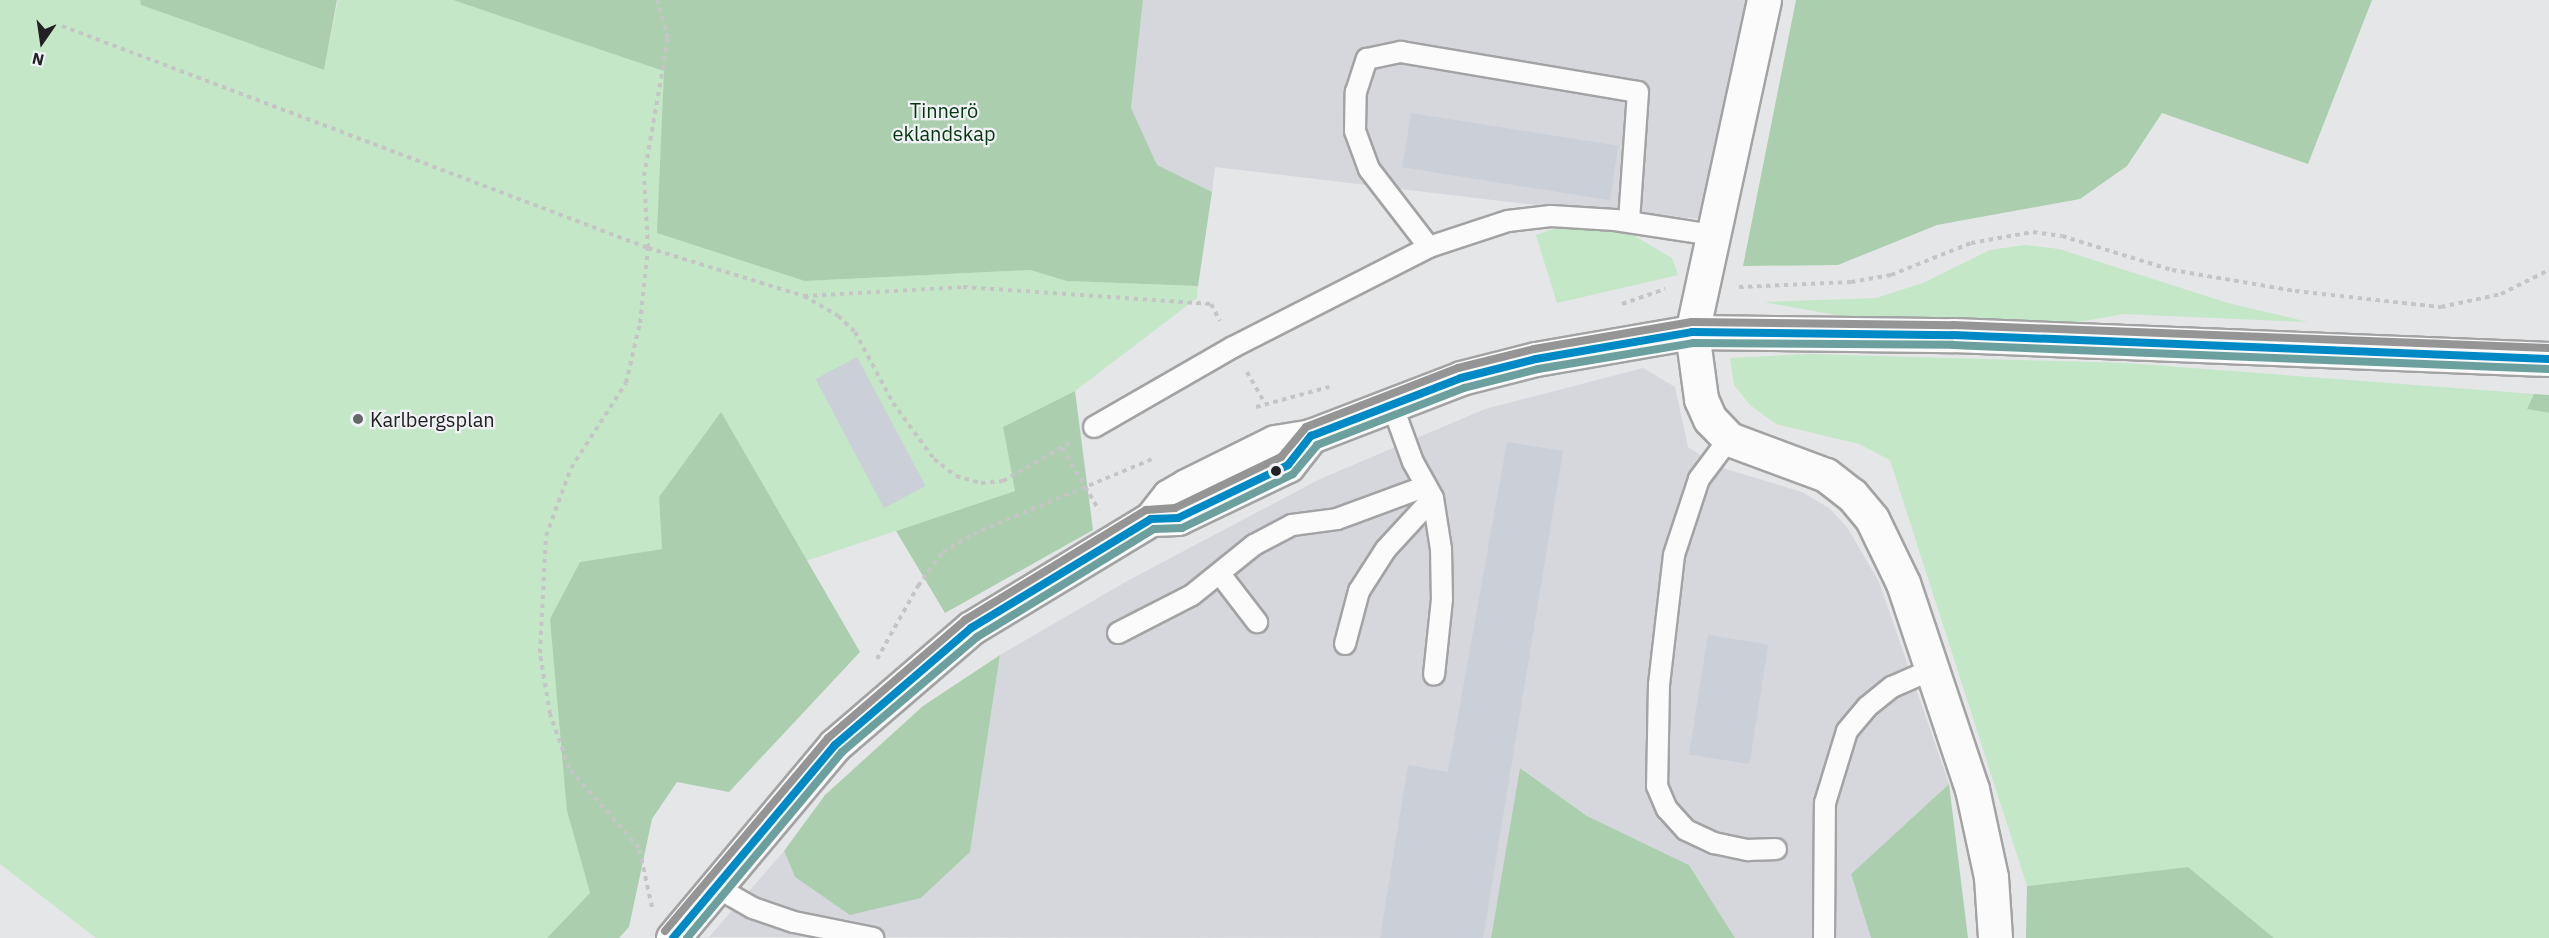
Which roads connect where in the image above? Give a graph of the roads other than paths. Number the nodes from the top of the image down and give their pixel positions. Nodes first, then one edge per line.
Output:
1 (1764, 0) edge
2 (1629, 222) junction
3 (1712, 235) junction
4 (1429, 247) junction
5 (1692, 332) junction
6 (2549, 359) edge
7 (1391, 402) junction
8 (1094, 427) road end
9 (1730, 439) junction
10 (1429, 492) junction
11 (1220, 574) junction
12 (1257, 622) dead end
13 (1118, 633) dead end
14 (1345, 644) dead end
15 (1931, 670) junction
16 (1434, 675) dead end
17 (1776, 849) dead end
18 (716, 887) junction
19 (664, 927) edge
20 (873, 938) edge
21 (1824, 938) edge
22 (1995, 938) edge

1 - 3 street
2 - 3 lane
2 - 4 lane
2 - 4 lane
3 - 5 street
4 - 8 lane
5 - 6 street
5 - 7 street
5 - 9 street
7 - 10 lane
7 - 18 street
9 - 15 street
9 - 17 lane
10 - 11 lane
10 - 14 lane
10 - 16 lane
11 - 12 lane
11 - 13 lane
15 - 21 lane
15 - 22 street
18 - 19 street
18 - 20 lane

